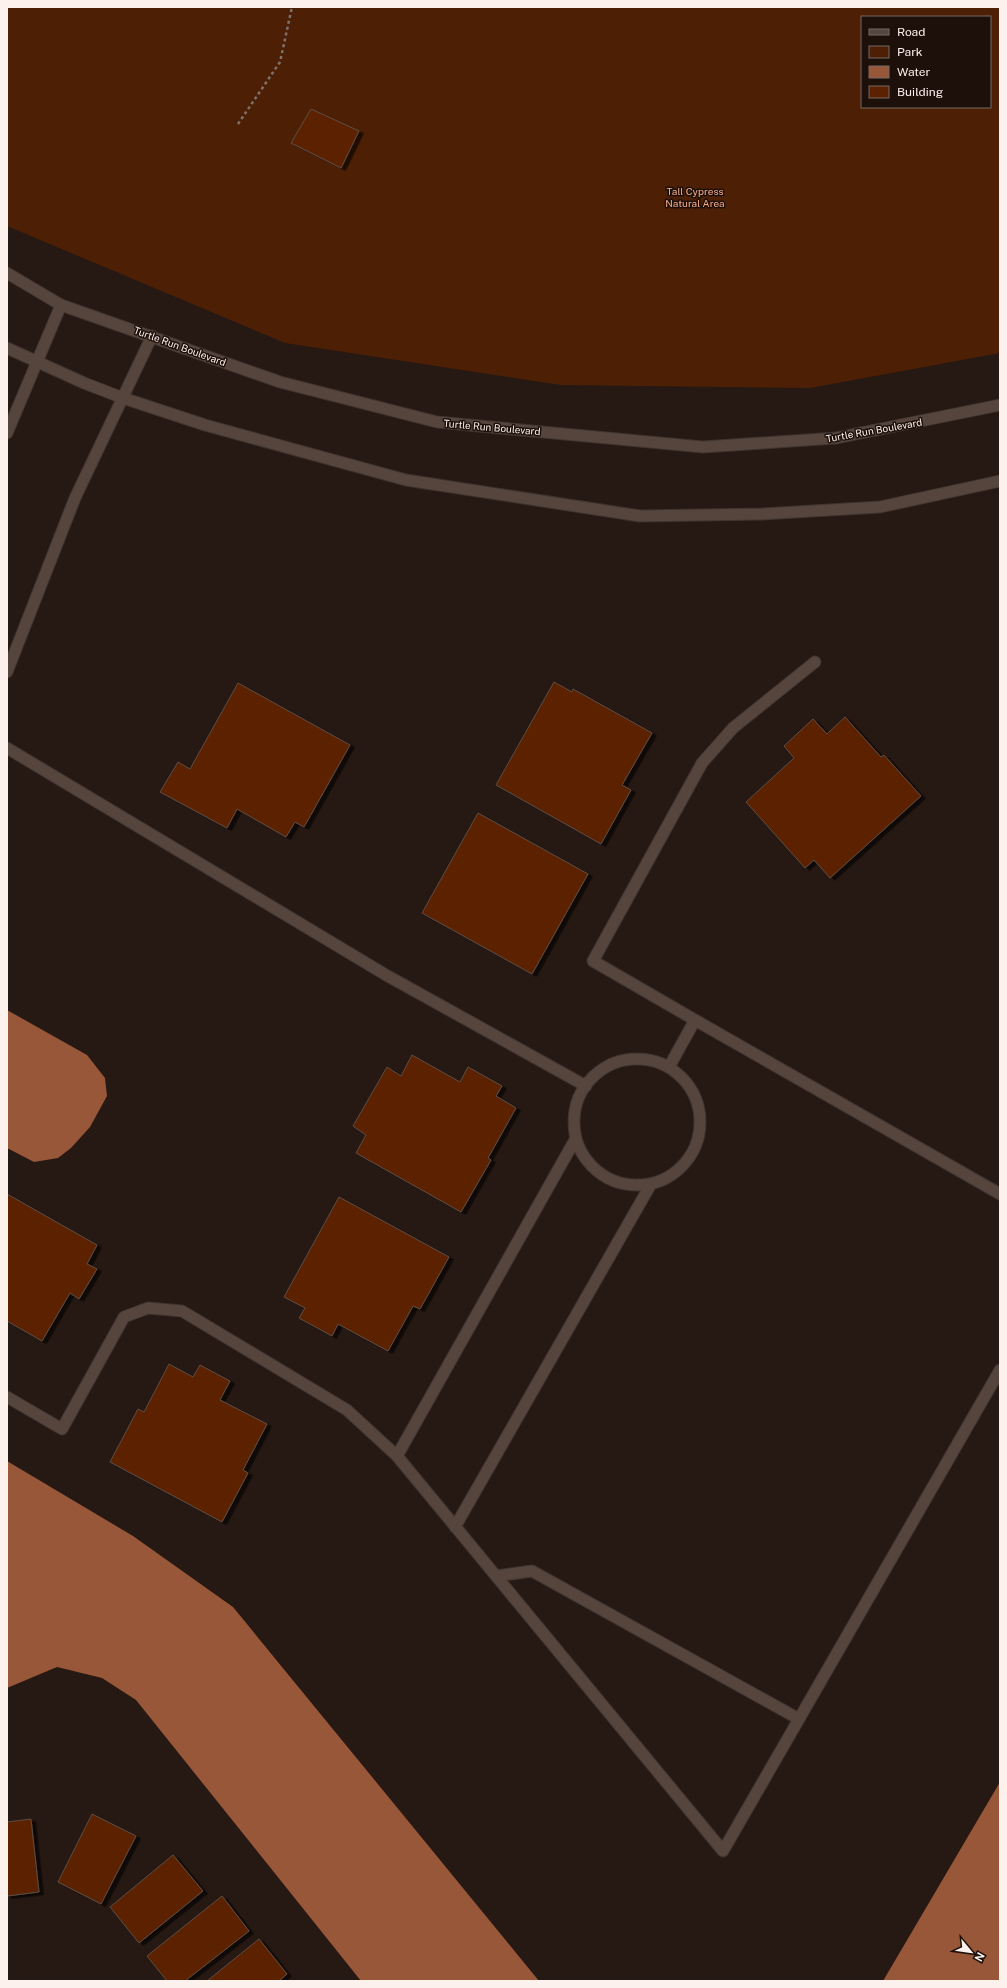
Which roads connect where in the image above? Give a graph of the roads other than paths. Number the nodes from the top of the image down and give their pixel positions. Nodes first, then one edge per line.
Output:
1 (7, 273) edge
2 (61, 305) junction
3 (152, 336) junction
4 (7, 348) edge
5 (38, 362) junction
6 (123, 398) junction
7 (1000, 405) edge
8 (7, 433) edge
9 (1000, 480) edge
10 (815, 662) dead end
11 (7, 672) edge
12 (7, 748) edge
13 (695, 1020) junction
14 (669, 1067) junction
15 (586, 1086) junction
16 (576, 1138) junction
17 (650, 1184) junction
18 (999, 1191) edge
19 (1000, 1370) edge
20 (7, 1397) edge
21 (397, 1456) junction
22 (455, 1528) junction
23 (496, 1576) junction
24 (799, 1719) junction

1 - 2 street, Turtle Run Boulevard
2 - 3 street, Turtle Run Boulevard
2 - 5 street
3 - 6 street
3 - 7 street, Turtle Run Boulevard
4 - 5 street
5 - 6 street
5 - 8 street
6 - 9 street
6 - 11 street
10 - 13 street
12 - 15 street
13 - 14 street
13 - 18 street
14 - 15 street
14 - 17 street
15 - 16 street
16 - 17 street
16 - 21 street
17 - 22 street
19 - 24 street
20 - 21 street
21 - 22 street
22 - 23 street
23 - 24 street
23 - 24 street

